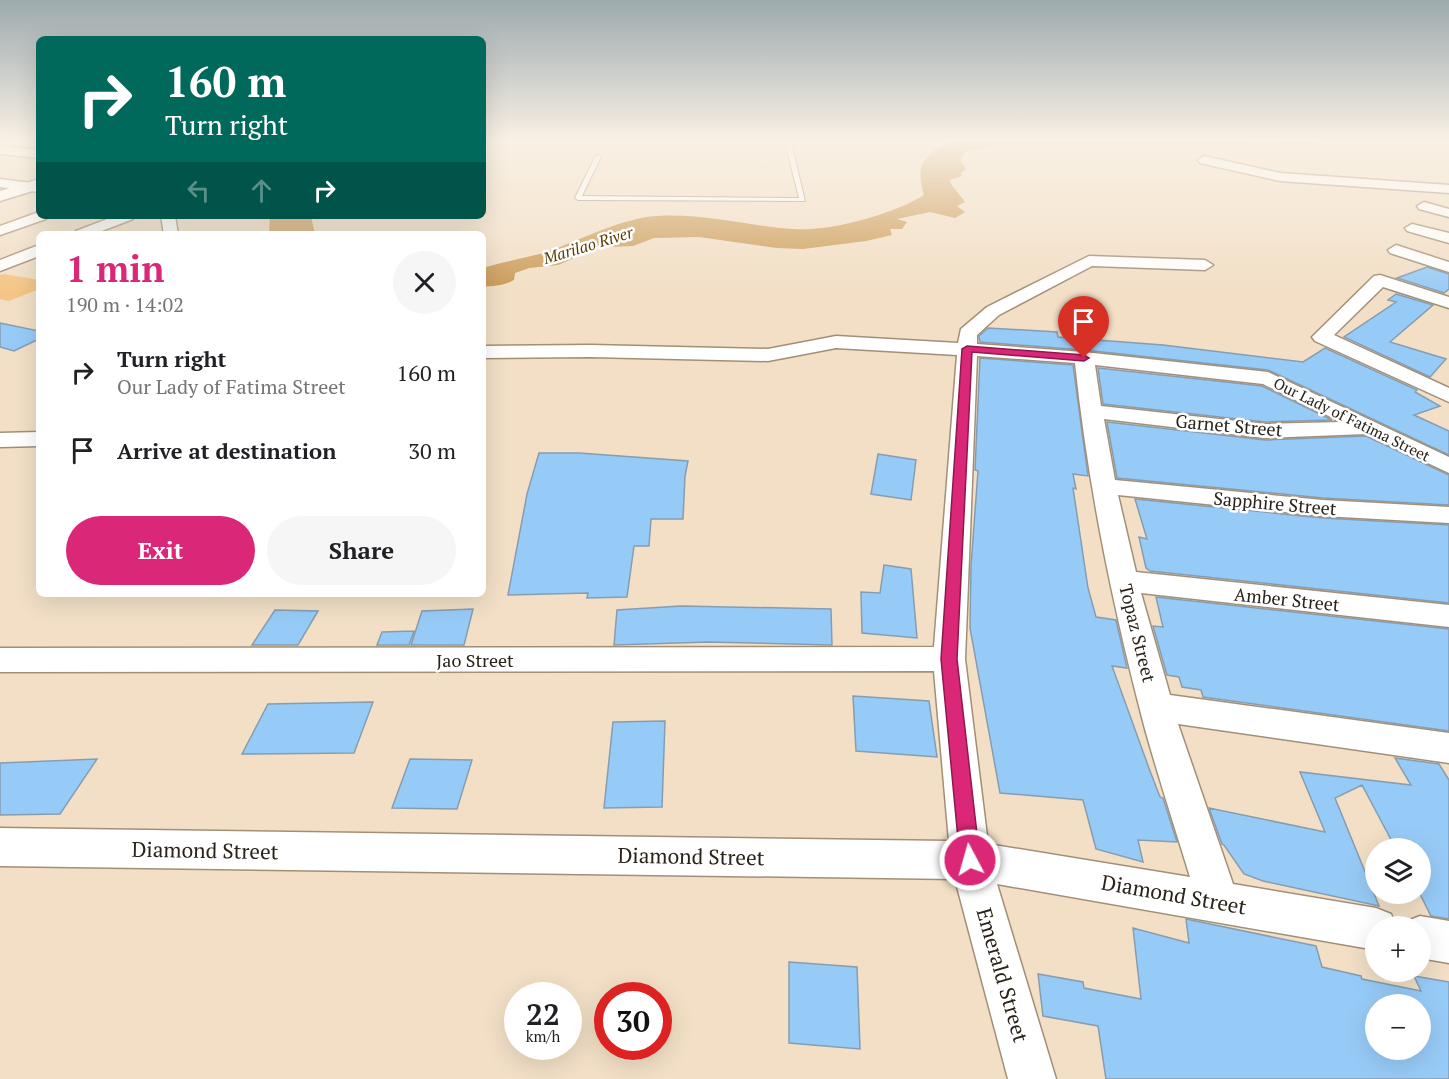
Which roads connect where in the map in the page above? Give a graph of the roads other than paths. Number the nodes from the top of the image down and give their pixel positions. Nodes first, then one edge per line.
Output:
1 (581, 192) edge
2 (800, 192) edge
3 (1424, 206) dead end
4 (1449, 213) edge
5 (36, 218) edge
6 (120, 219) edge
7 (1412, 228) dead end
8 (0, 231) edge
9 (89, 231) edge
10 (1449, 238) edge
11 (1396, 250) dead end
12 (36, 251) edge
13 (1205, 265) dead end
14 (0, 266) edge
15 (1449, 267) edge
16 (1449, 303) edge
17 (968, 341) junction
18 (486, 352) edge
19 (1084, 358) junction
20 (1449, 395) edge
21 (1090, 411) junction
22 (1368, 428) junction
23 (36, 439) edge
24 (0, 440) edge
25 (1449, 466) edge
26 (1102, 486) junction
27 (1449, 515) edge
28 (1125, 581) junction
29 (1449, 616) edge
30 (949, 659) junction
31 (0, 660) edge
32 (1156, 707) junction
33 (1449, 748) edge
34 (0, 847) edge
35 (970, 860) junction
36 (1218, 901) junction
37 (1365, 927) edge
38 (1431, 939) edge
39 (1449, 942) edge
40 (1032, 1079) edge

1 - 2 lane
3 - 4 street
5 - 8 street
6 - 9 street
7 - 10 street
11 - 15 street
12 - 14 street
13 - 17 street
16 - 20 street
17 - 18 street, Our Lady of Fatima Street
17 - 19 street, Our Lady of Fatima Street
17 - 30 street, Emerald Street
19 - 21 street, Topaz Street
19 - 22 street, Our Lady of Fatima Street
21 - 22 street, Garnet Street
21 - 26 street, Topaz Street
22 - 25 street, Our Lady of Fatima Street
23 - 24 street
26 - 27 street, Sapphire Street
26 - 28 street, Topaz Street
28 - 29 street, Amber Street
28 - 32 street, Topaz Street
30 - 31 street, Jao Street
30 - 35 street, Emerald Street
32 - 33 street
32 - 36 street, Topaz Street
34 - 35 street, Diamond Street
35 - 36 street, Diamond Street
35 - 40 street, Emerald Street
36 - 37 street, Diamond Street
38 - 39 street

